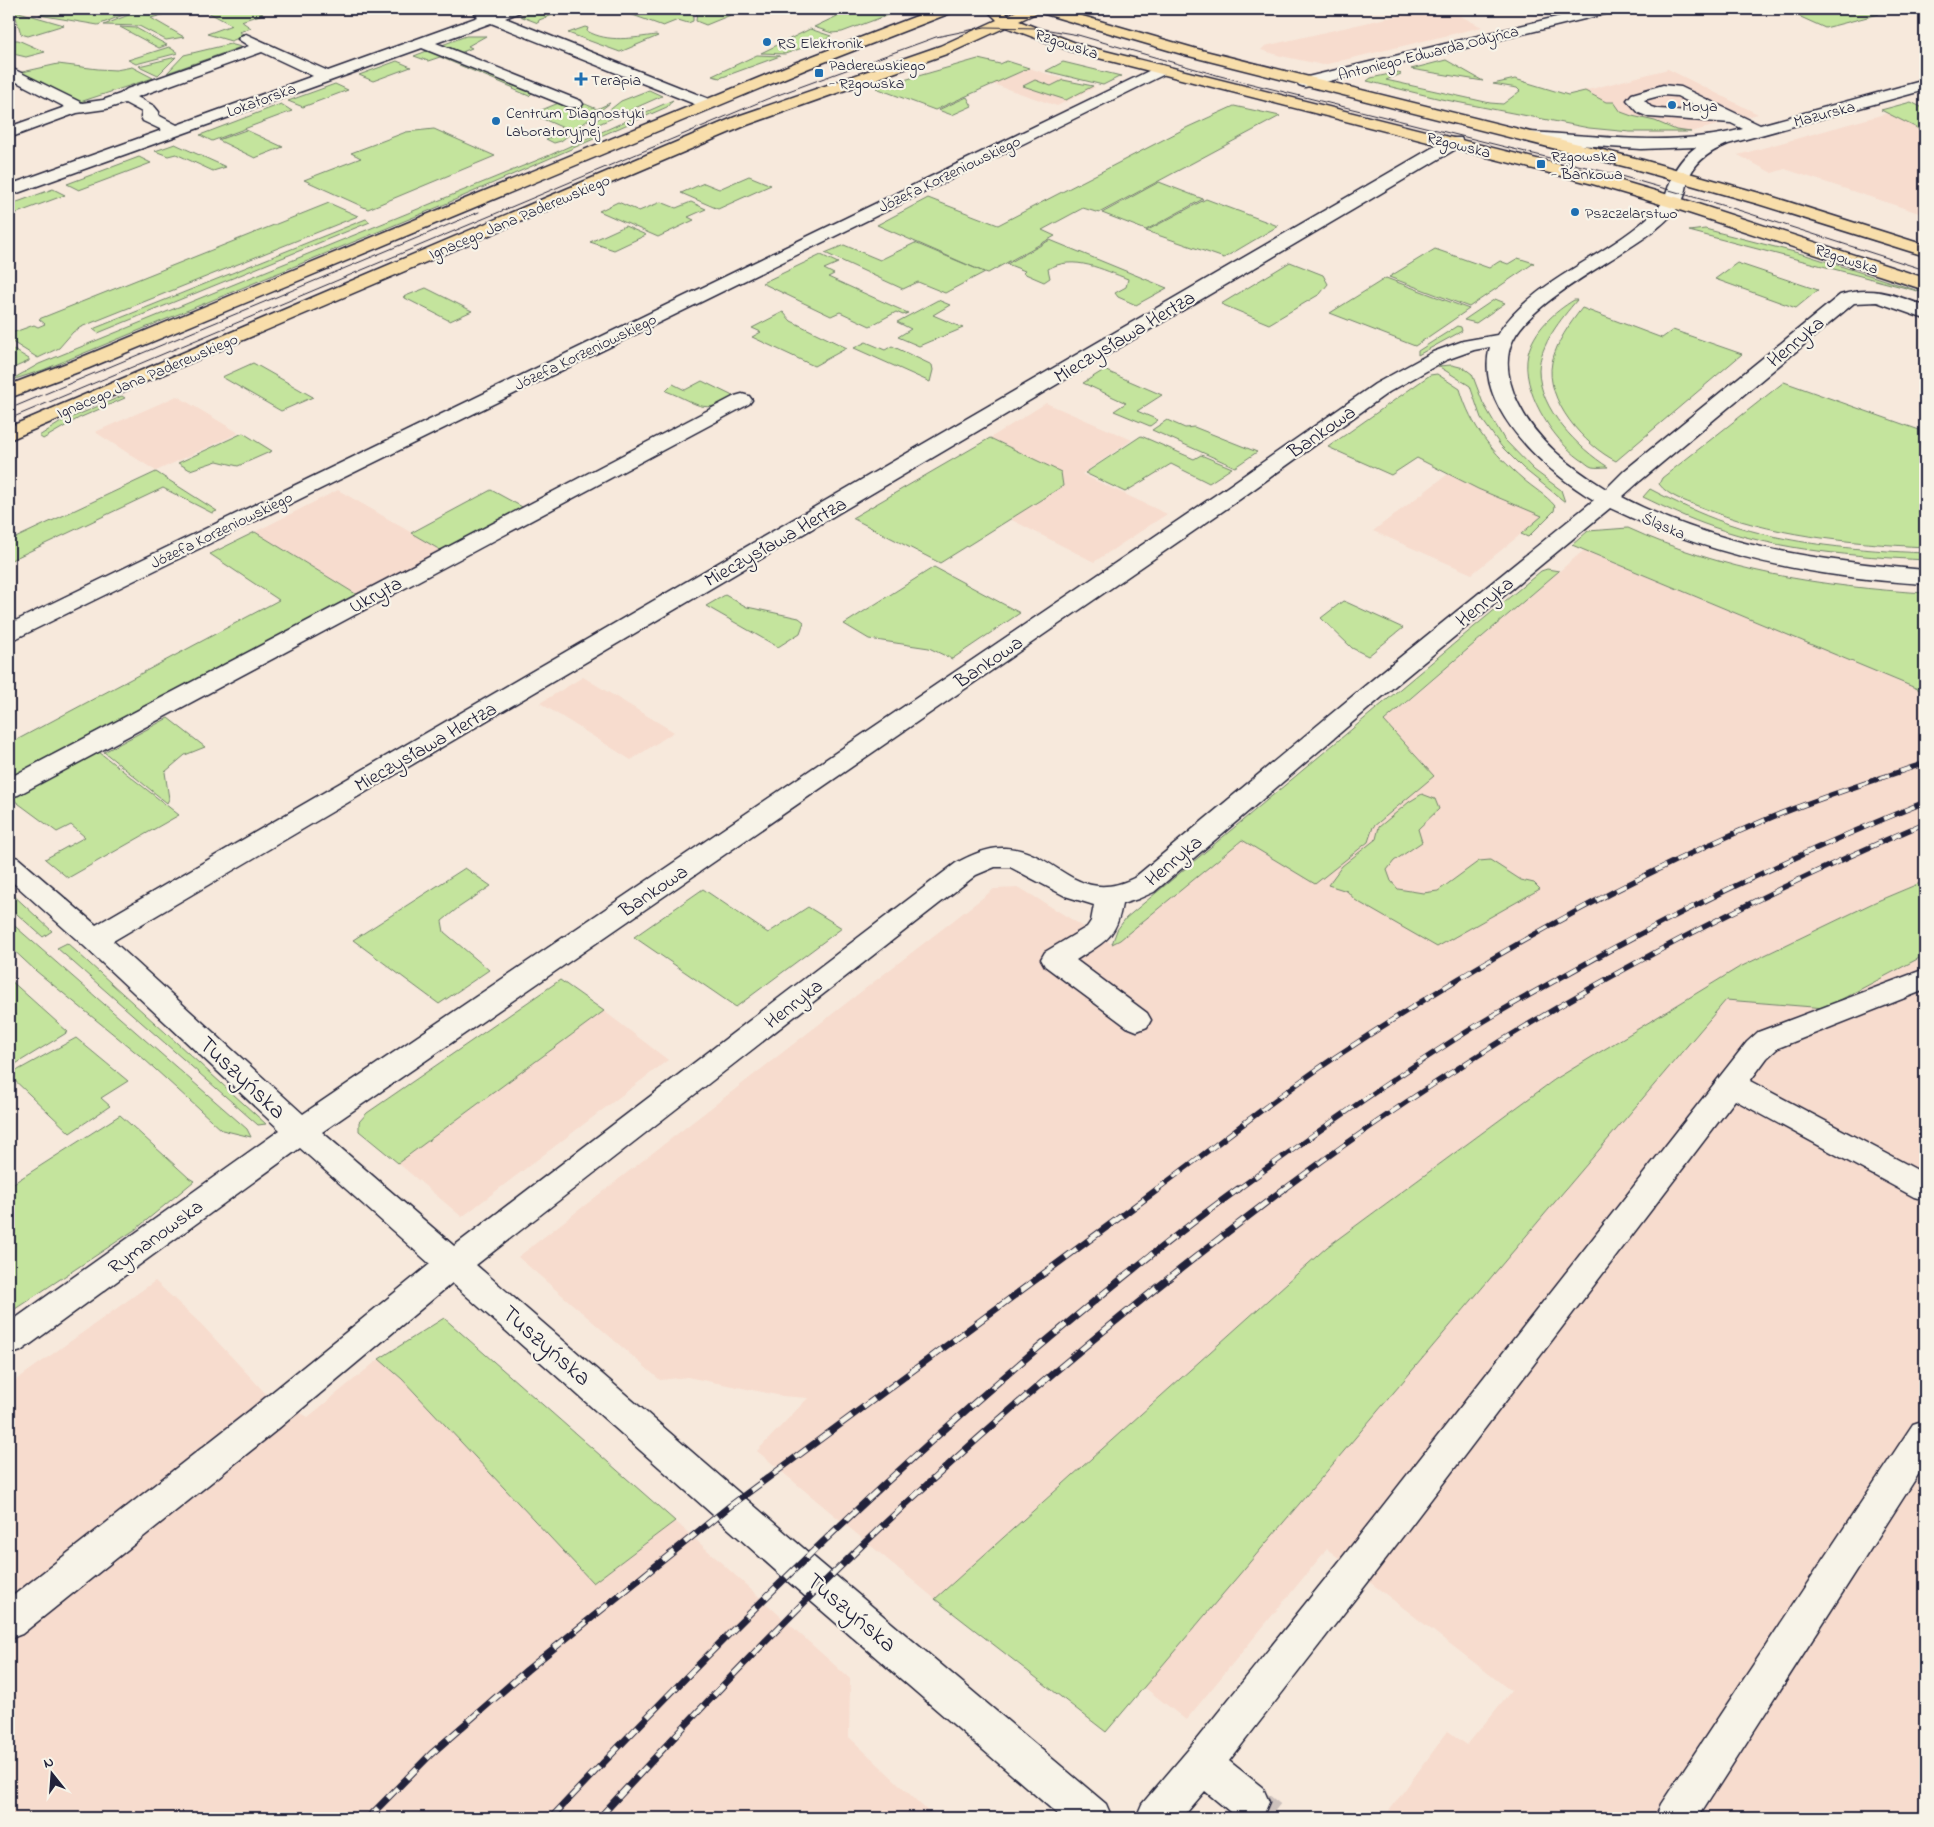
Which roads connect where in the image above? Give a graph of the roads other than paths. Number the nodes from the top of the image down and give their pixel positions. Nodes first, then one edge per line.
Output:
1 (470, 9) edge
2 (514, 9) edge
3 (948, 9) edge
4 (1033, 9) edge
5 (1043, 9) edge
6 (1608, 9) edge
7 (1000, 15) edge
8 (491, 17) junction
9 (246, 39) dead end
10 (421, 42) junction
11 (262, 47) junction
12 (1161, 70) junction
13 (9, 72) edge
14 (326, 76) junction
15 (1305, 82) junction
16 (1925, 85) edge
17 (126, 97) junction
18 (106, 104) junction
19 (574, 104) dead end
20 (708, 104) junction
21 (80, 108) junction
22 (149, 116) junction
23 (1732, 118) junction
24 (175, 130) junction
25 (1758, 130) junction
26 (9, 133) edge
27 (1530, 137) junction
28 (1722, 140) junction
29 (1454, 142) junction
30 (1681, 176) junction
31 (9, 191) edge
32 (1673, 202) junction
33 (1925, 251) edge
34 (1925, 284) edge
35 (1925, 313) edge
36 (1503, 340) junction
37 (9, 392) edge
38 (742, 400) dead end
39 (9, 434) edge
40 (1608, 499) junction
41 (1925, 577) edge
42 (9, 632) edge
43 (9, 789) edge
44 (9, 864) edge
45 (1109, 898) junction
46 (94, 939) junction
47 (1925, 979) edge
48 (1137, 1020) dead end
49 (1731, 1084) junction
50 (301, 1131) junction
51 (1925, 1188) edge
52 (454, 1264) junction
53 (9, 1341) edge
54 (1925, 1435) edge
55 (9, 1622) edge
56 (1202, 1764) junction
57 (1250, 1802) tunnel mouth
58 (1092, 1818) edge
59 (1156, 1818) edge
60 (1675, 1818) edge

1 - 8 street
2 - 8 street, Lokatorska
3 - 20 main road, Ignacego Jana Paderewskiego
4 - 7 main road, Ignacego Jana Paderewskiego
5 - 15 main road, Rzgowska
6 - 15 street, Antoniego Edwarda Odyńca
7 - 12 main road, Rzgowska
7 - 39 main road, Ignacego Jana Paderewskiego
8 - 10 street, Lokatorska
8 - 20 street
9 - 11 street
10 - 14 street, Lokatorska
10 - 19 street
11 - 14 street
11 - 17 street
12 - 29 main road, Rzgowska
12 - 42 street, Józefa Korzeniowskiego
13 - 21 street
14 - 24 street, Lokatorska
15 - 27 main road, Rzgowska
16 - 25 street, Mazurska
17 - 18 street
17 - 22 street
18 - 21 street
18 - 22 street
20 - 37 main road, Ignacego Jana Paderewskiego
21 - 26 street
22 - 24 street
23 - 23 street
23 - 25 street
24 - 31 street, Lokatorska
25 - 28 street, Mazurska
27 - 28 street, Mazurska
27 - 30 main road, Rzgowska
28 - 30 street, Mazurska
29 - 32 main road, Rzgowska
29 - 46 street, Mieczysława Hertza
30 - 32 street, Mazurska
30 - 33 main road, Rzgowska
32 - 34 main road, Rzgowska
32 - 36 street
35 - 40 street, Henryka
36 - 40 street, Śląska
36 - 50 street, Bankowa
38 - 43 street, Ukryta
40 - 41 street, Śląska
40 - 45 street, Henryka
44 - 46 street, Tuszyńska
45 - 48 street
45 - 52 street, Henryka
46 - 50 street, Tuszyńska
47 - 49 street
49 - 51 street
49 - 56 street
50 - 52 street, Tuszyńska
50 - 53 street, Rymanowska
52 - 55 street, Henryka
52 - 58 street, Tuszyńska
54 - 60 street
56 - 57 street
56 - 59 street

